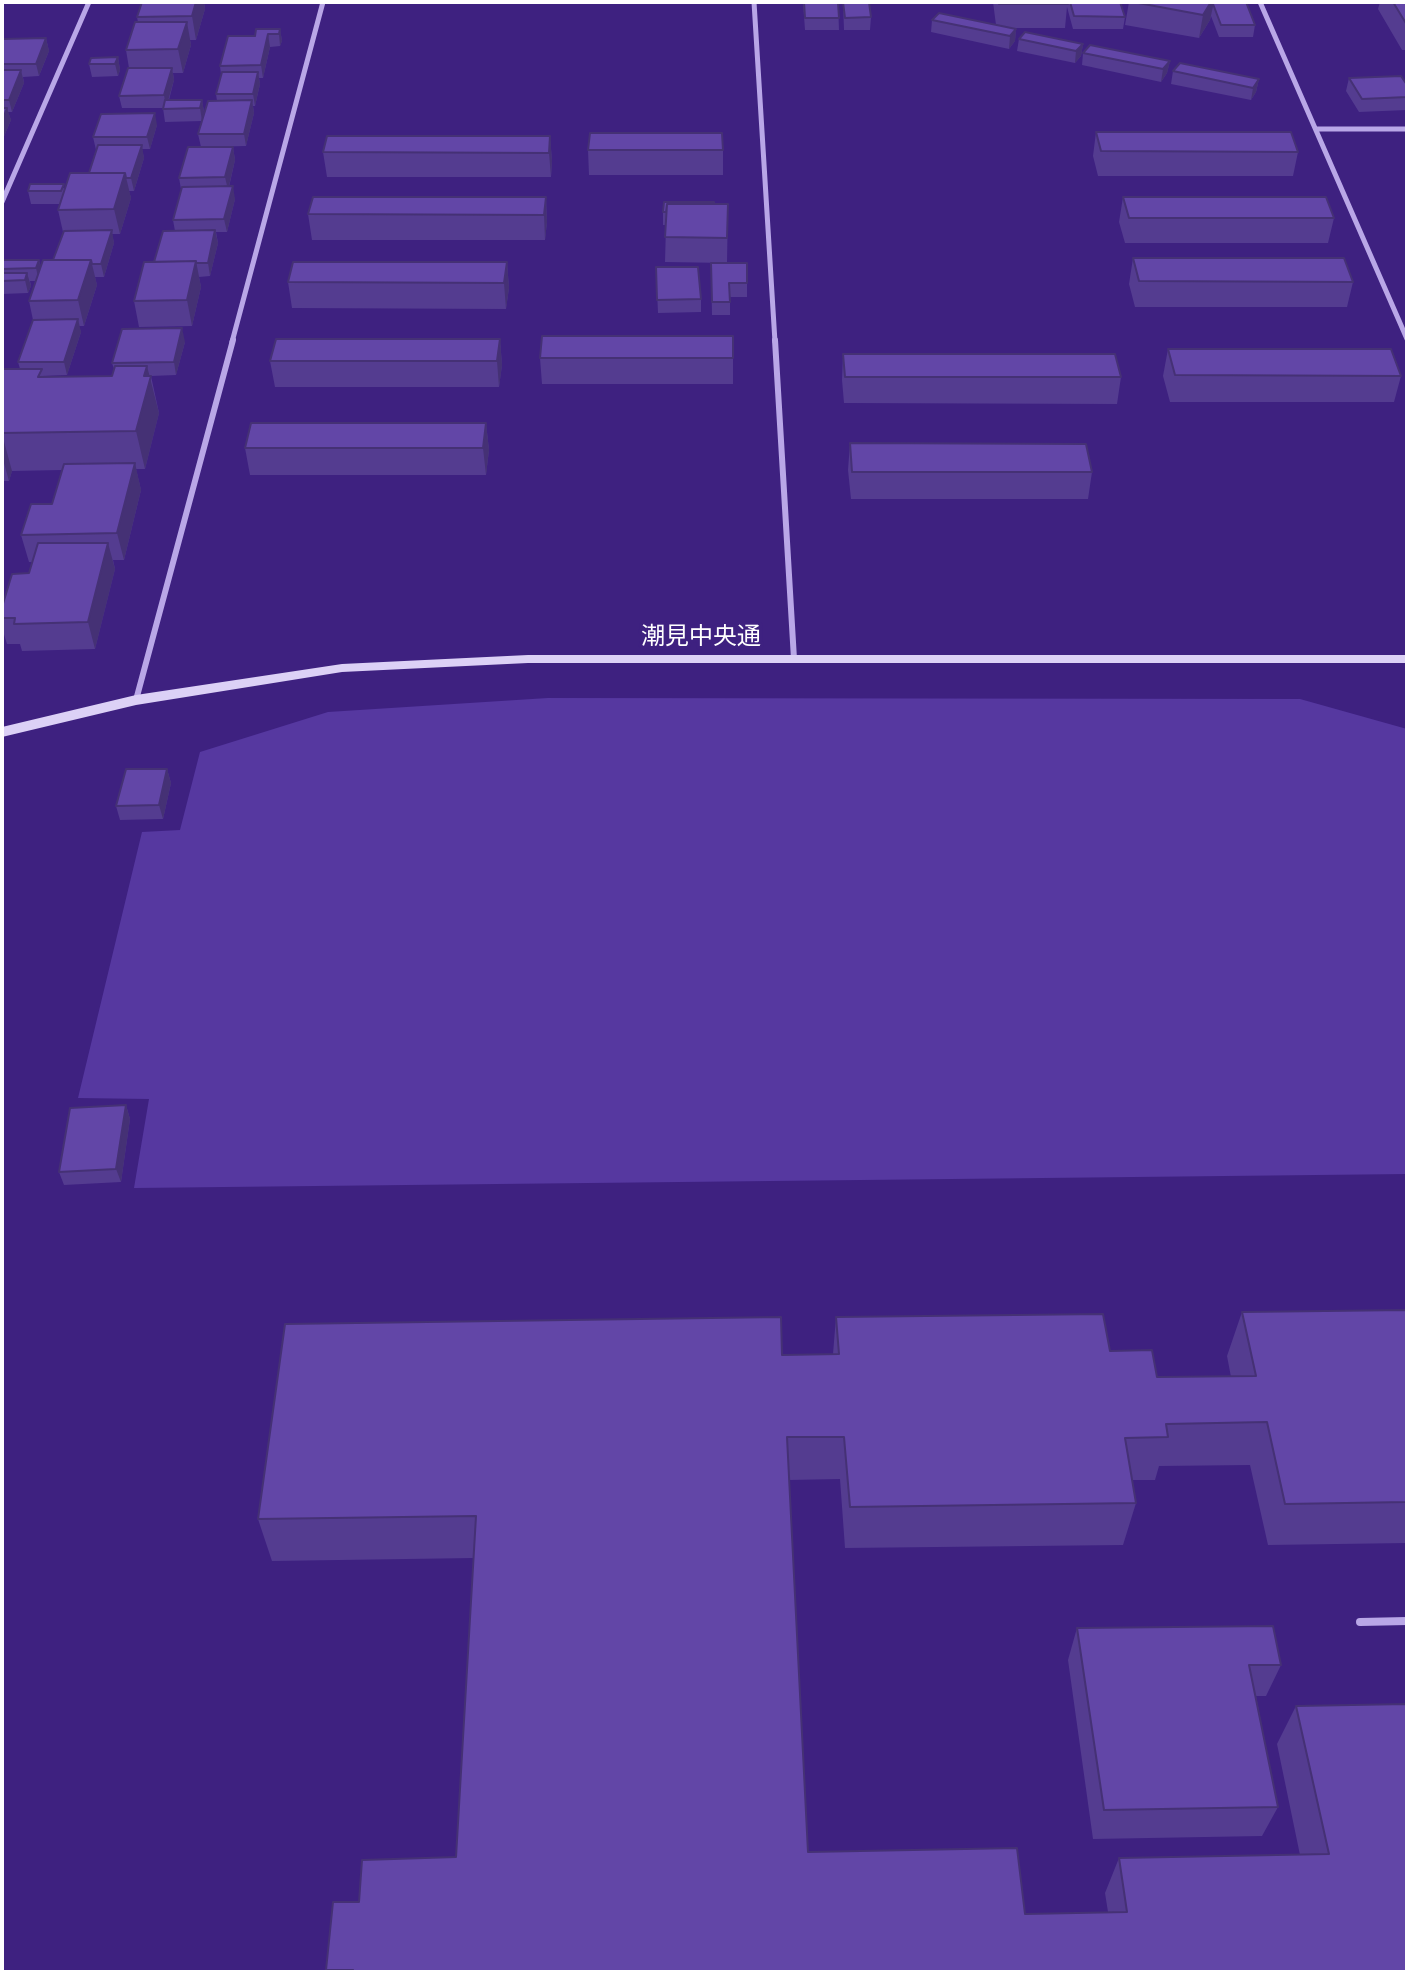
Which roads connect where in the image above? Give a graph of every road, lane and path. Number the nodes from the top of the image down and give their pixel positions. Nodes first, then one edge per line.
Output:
1 (89, 2) edge
2 (323, 2) edge
3 (754, 2) edge
4 (1260, 2) edge
5 (1316, 129) junction
6 (1407, 129) edge
7 (2, 202) edge
8 (1407, 339) edge
9 (794, 659) junction
10 (1407, 659) edge
11 (136, 700) junction
12 (2, 732) edge
13 (1407, 1621) edge
14 (1360, 1622) dead end

1 - 7 street
2 - 11 street
3 - 9 street
4 - 5 street
5 - 6 street
5 - 8 street
9 - 10 street, 潮見中央通
9 - 11 street, 潮見中央通
11 - 12 street, 潮見中央通
13 - 14 lane

